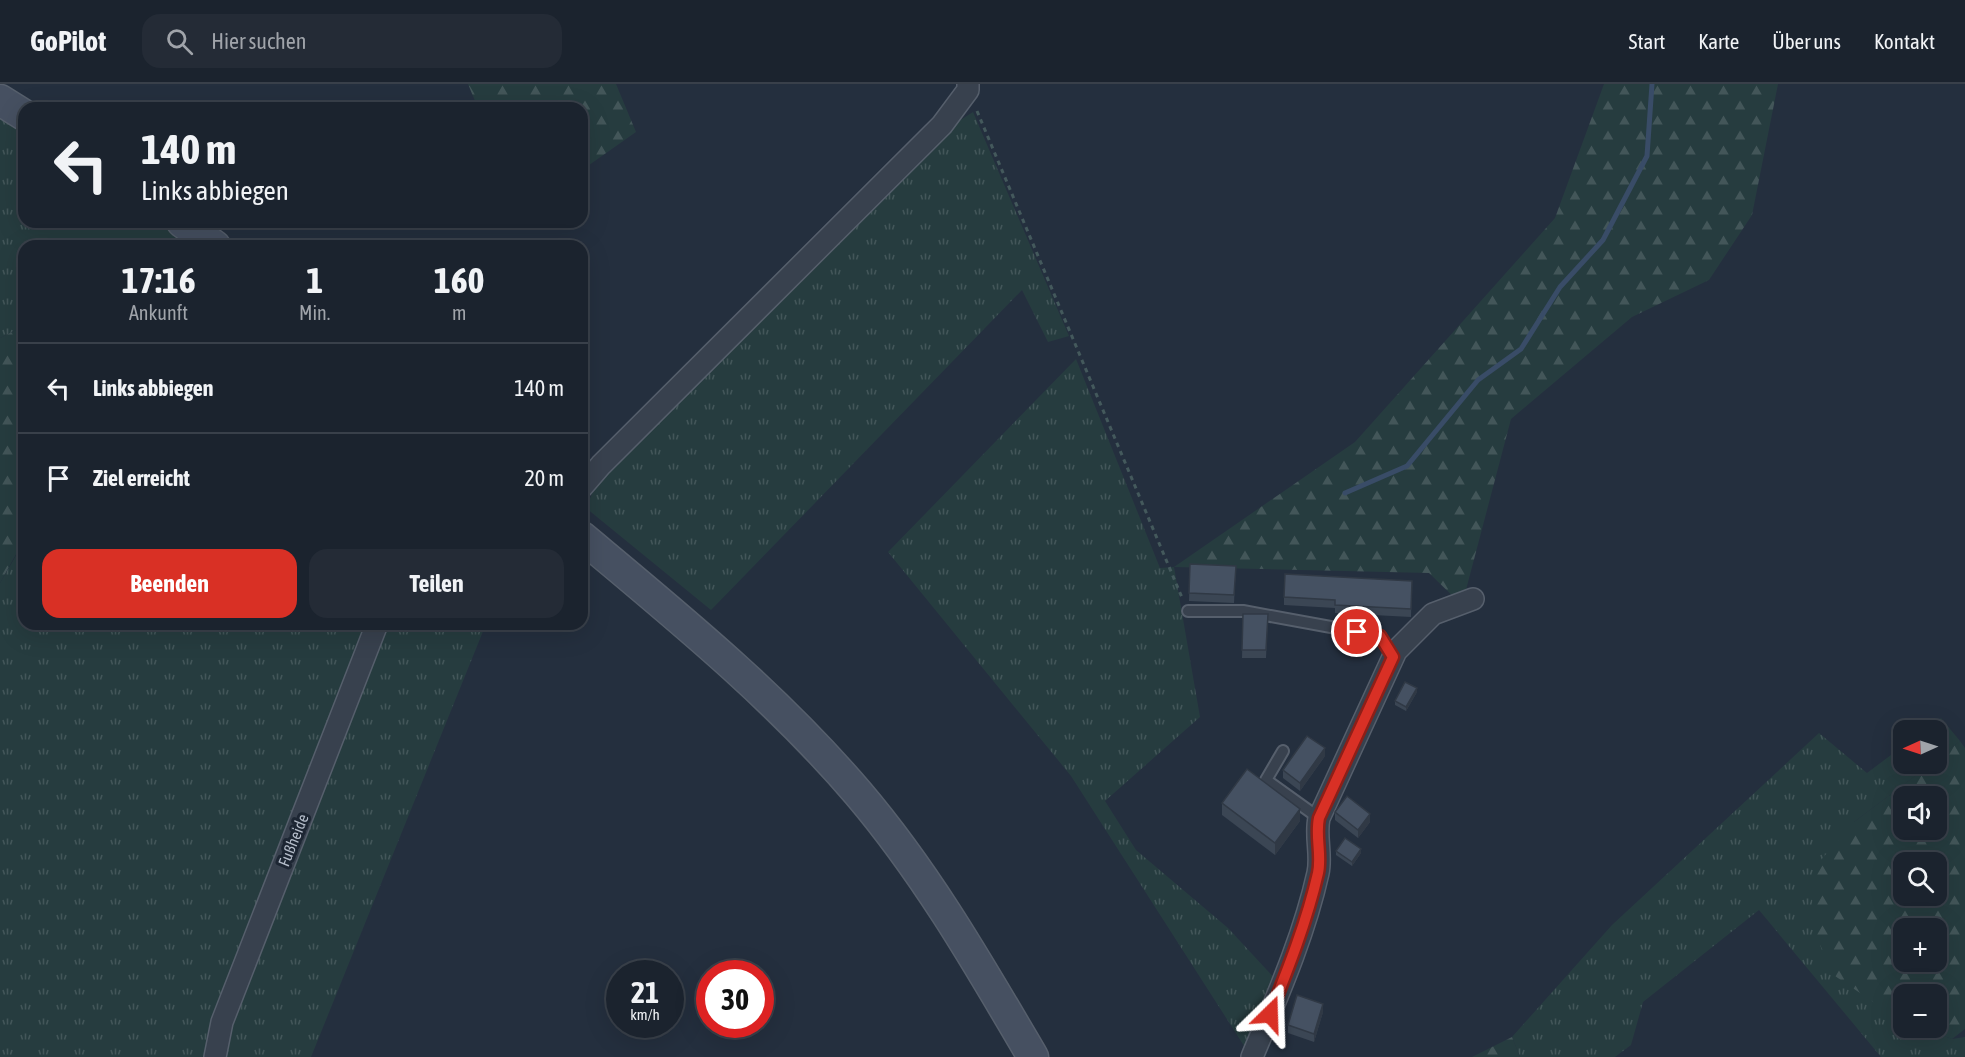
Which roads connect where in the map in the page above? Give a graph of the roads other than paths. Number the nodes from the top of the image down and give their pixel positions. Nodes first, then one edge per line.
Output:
1 (968, 87) edge
2 (0, 100) edge
3 (18, 111) edge
4 (190, 228) edge
5 (207, 240) edge
6 (588, 480) edge
7 (588, 542) edge
8 (1473, 599) dead end
9 (1188, 612) road end
10 (375, 630) edge
11 (1393, 657) junction
12 (1283, 751) dead end
13 (1319, 818) junction
14 (215, 1057) edge
15 (1033, 1057) edge
16 (1252, 1057) edge

1 - 6 street
2 - 3 street
4 - 5 street
7 - 15 street
8 - 11 street
9 - 11 lane
10 - 14 street, Fußheide
11 - 13 street
12 - 13 lane
13 - 16 street

